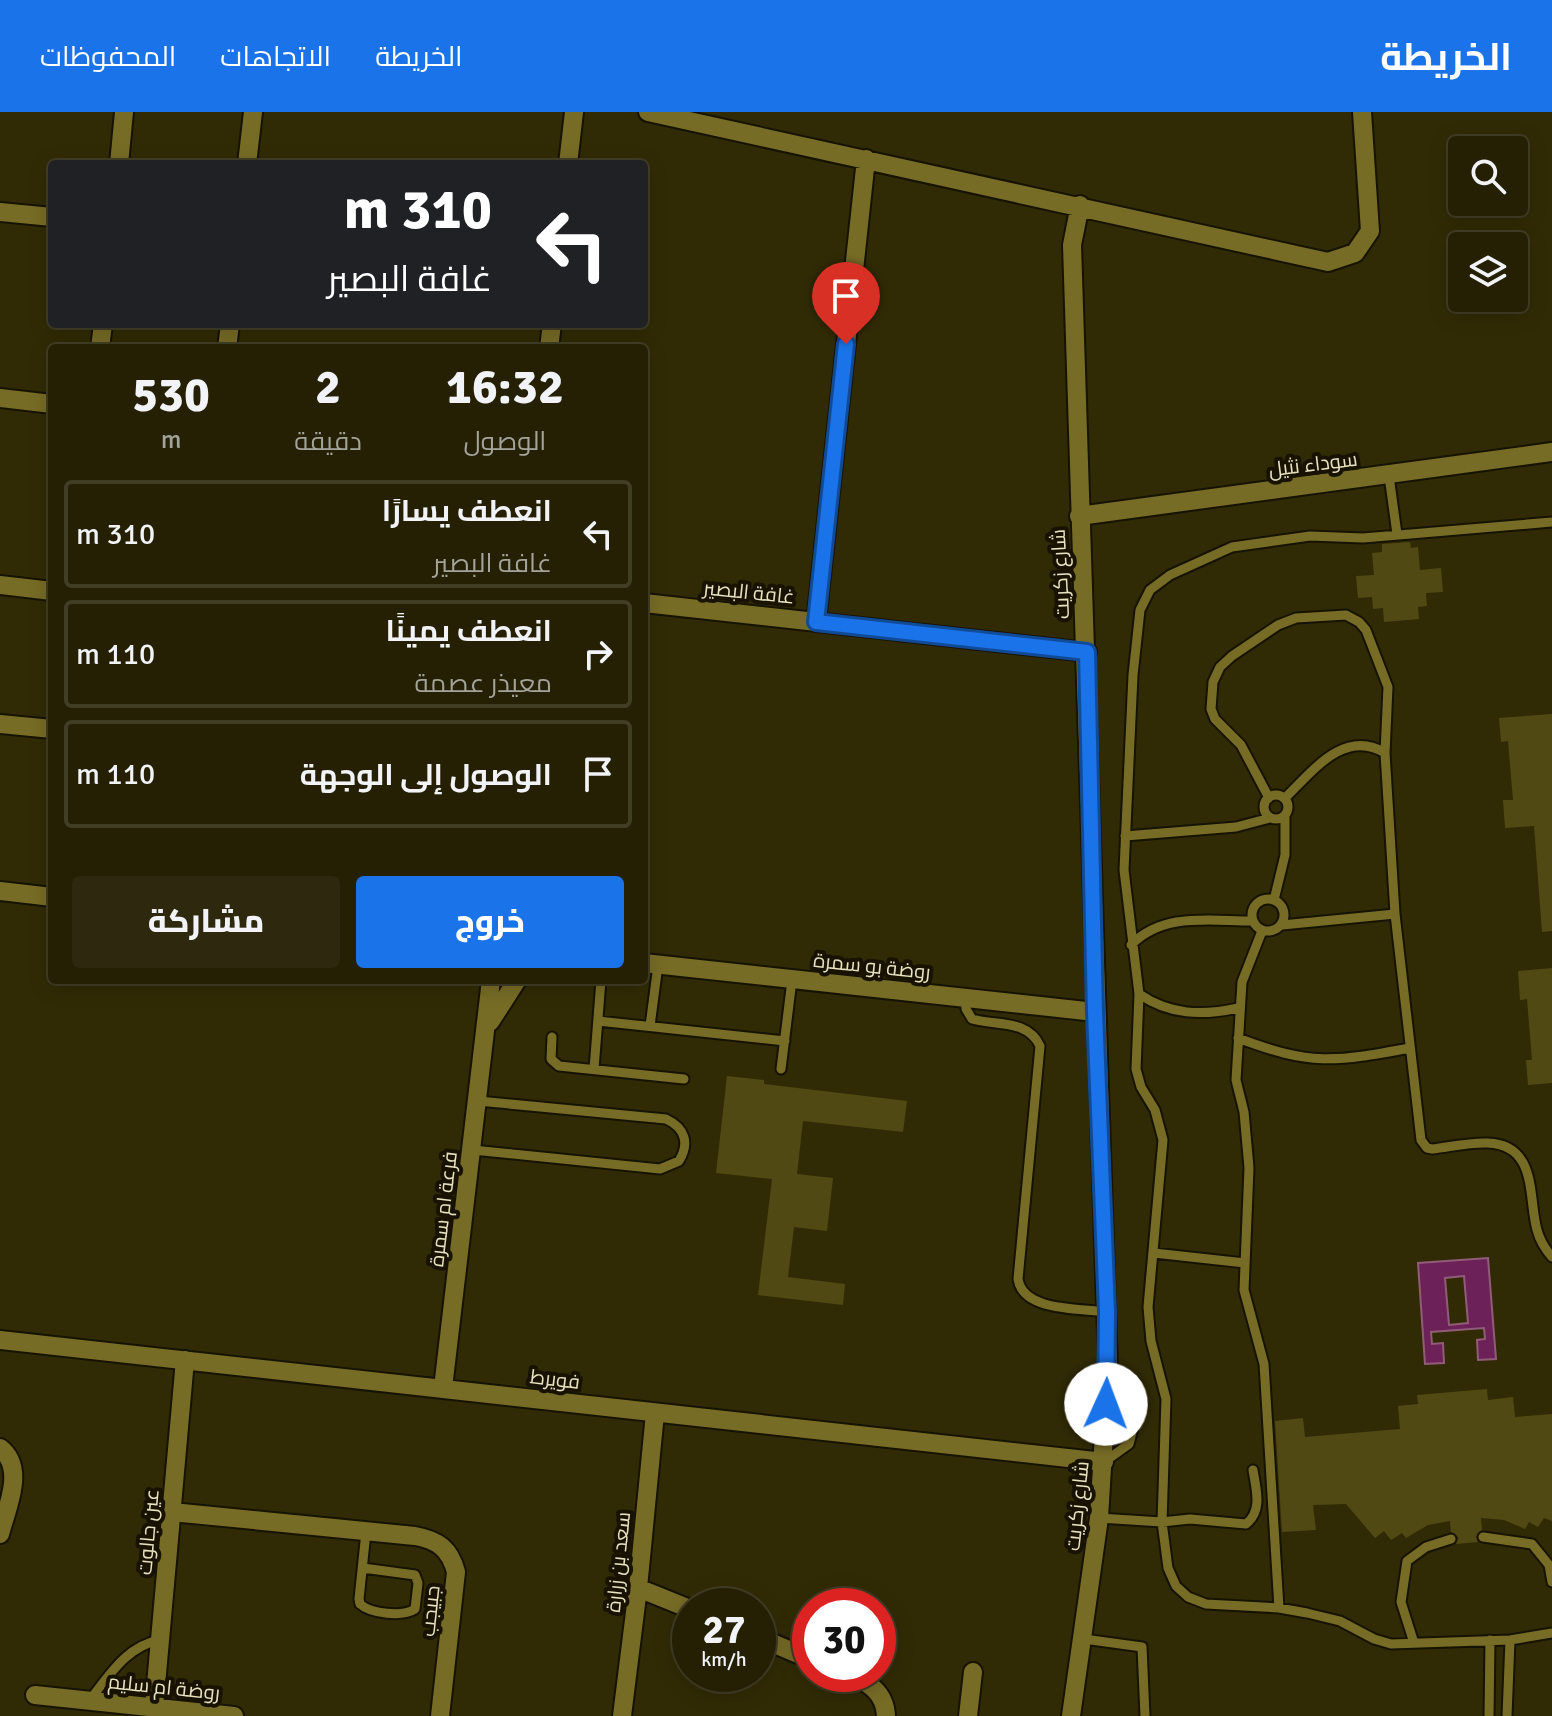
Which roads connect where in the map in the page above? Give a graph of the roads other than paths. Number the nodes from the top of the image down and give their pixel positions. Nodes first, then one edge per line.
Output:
1 (124, 112) edge
2 (253, 112) edge
3 (574, 112) edge
4 (648, 112) edge
5 (1362, 112) edge
6 (866, 159) junction
7 (119, 160) edge
8 (247, 160) edge
9 (568, 160) edge
10 (1080, 205) junction
11 (0, 212) edge
12 (48, 217) edge
13 (0, 398) edge
14 (48, 404) edge
15 (1552, 452) edge
16 (1389, 476) junction
17 (1079, 516) junction
18 (1552, 522) edge
19 (1397, 534) junction
20 (0, 585) edge
21 (48, 591) edge
22 (648, 603) edge
23 (816, 622) junction
24 (1087, 652) junction
25 (0, 724) edge
26 (48, 729) edge
27 (1385, 753) junction
28 (1269, 798) junction
29 (1285, 798) junction
30 (1285, 815) junction
31 (1270, 818) junction
32 (1125, 836) junction
33 (0, 891) edge
34 (48, 897) edge
35 (1274, 900) junction
36 (1395, 914) junction
37 (1252, 921) junction
38 (1282, 925) junction
39 (1262, 931) junction
40 (1131, 945) junction
41 (651, 964) edge
42 (792, 980) junction
43 (490, 984) edge
44 (514, 984) edge
45 (601, 984) edge
46 (1139, 994) junction
47 (966, 999) junction
48 (1238, 1008) junction
49 (1095, 1012) junction
50 (598, 1021) junction
51 (650, 1026) junction
52 (484, 1035) junction
53 (552, 1037) dead end
54 (1238, 1038) junction
55 (785, 1041) junction
56 (1410, 1048) junction
57 (594, 1069) junction
58 (781, 1069) dead end
59 (684, 1079) dead end
60 (478, 1101) junction
61 (473, 1150) junction
62 (1154, 1253) junction
63 (1552, 1257) edge
64 (1245, 1263) junction
65 (1107, 1312) junction
66 (0, 1340) edge
67 (185, 1360) junction
68 (1108, 1367) junction
69 (443, 1388) junction
70 (655, 1413) junction
71 (0, 1448) edge
72 (1104, 1462) junction
73 (1253, 1470) dead end
74 (172, 1512) junction
75 (1099, 1518) junction
76 (1162, 1522) junction
77 (366, 1532) junction
78 (0, 1534) edge
79 (1483, 1537) dead end
80 (1451, 1539) dead end
81 (363, 1568) junction
82 (1552, 1582) edge
83 (638, 1588) junction
84 (672, 1602) edge
85 (1279, 1608) junction
86 (1552, 1633) edge
87 (1084, 1639) junction
88 (160, 1640) junction
89 (1490, 1640) junction
90 (1510, 1640) junction
91 (1414, 1643) junction
92 (973, 1672) dead end
93 (878, 1692) edge
94 (35, 1695) dead end
95 (154, 1707) junction
96 (88, 1709) edge
97 (234, 1716) edge
98 (440, 1716) edge
99 (622, 1716) edge
100 (886, 1716) edge
101 (968, 1716) edge
102 (1071, 1716) edge
103 (1145, 1716) edge
104 (1489, 1716) edge
105 (1507, 1716) edge

1 - 7 street
2 - 8 street
3 - 9 street
4 - 6 street
5 - 10 street
6 - 10 street
6 - 23 street
10 - 17 street, شارع زكريت
11 - 12 street
13 - 14 street
15 - 16 street, سوداء نثيل
16 - 17 street, سوداء نثيل
16 - 19 lane
17 - 24 street, شارع زكريت
18 - 19 lane
19 - 32 lane
20 - 21 street
22 - 23 street, غافة البصير
23 - 24 street, غافة البصير
24 - 49 street, شارع زكريت
25 - 26 street
27 - 28 lane
27 - 29 lane
27 - 36 lane
28 - 29 lane
28 - 31 lane
29 - 30 lane
30 - 31 lane
30 - 35 lane
31 - 32 lane
32 - 40 lane
33 - 34 street
35 - 37 lane
35 - 38 lane
36 - 38 lane
36 - 56 lane
37 - 39 lane
37 - 40 lane
38 - 39 lane
39 - 48 lane
40 - 46 lane
41 - 42 street, روضة بو سمرة
41 - 51 lane
42 - 47 street, روضة بو سمرة
42 - 55 lane
43 - 52 street, فرعة ام سمرة
44 - 52 street, فرعة ام سمرة
45 - 50 lane
46 - 48 lane
46 - 62 lane
47 - 49 street, روضة بو سمرة
47 - 65 lane
48 - 54 lane
49 - 65 street, شارع زكريت
50 - 51 lane
50 - 57 lane
51 - 55 lane
52 - 60 street, فرعة ام سمرة
53 - 57 lane
54 - 56 lane
54 - 64 lane
55 - 58 lane
56 - 63 lane
57 - 59 lane
60 - 61 street, فرعة ام سمرة
60 - 61 lane
61 - 69 street, فرعة ام سمرة
62 - 64 lane
62 - 76 lane
64 - 85 lane
65 - 68 street, شارع زكريت
66 - 67 street, فويرط
67 - 69 street, فويرط
67 - 74 street, عين جالوت
68 - 72 street, شارع زكريت
68 - 72 lane
69 - 70 street, فويرط
70 - 72 street, فويرط
70 - 83 street, سعد بن زرارة
71 - 78 street
72 - 75 street, شارع زكريت
73 - 76 lane
74 - 77 street
74 - 88 street, عين جالوت
75 - 76 lane
75 - 87 street, شارع زكريت
76 - 85 lane
77 - 81 lane
77 - 98 street, جبيجب
79 - 82 lane
80 - 91 lane
81 - 81 lane
83 - 84 street
83 - 99 street, سعد بن زرارة
85 - 91 lane
86 - 90 lane
87 - 102 street, شارع زكريت
87 - 103 lane
88 - 95 street, عين جالوت
88 - 96 lane
89 - 90 lane
89 - 91 lane
89 - 104 lane
90 - 105 lane
92 - 101 street
93 - 100 street
94 - 96 street, روضة ام سليم
95 - 96 street, روضة ام سليم
95 - 97 street, روضة ام سليم

